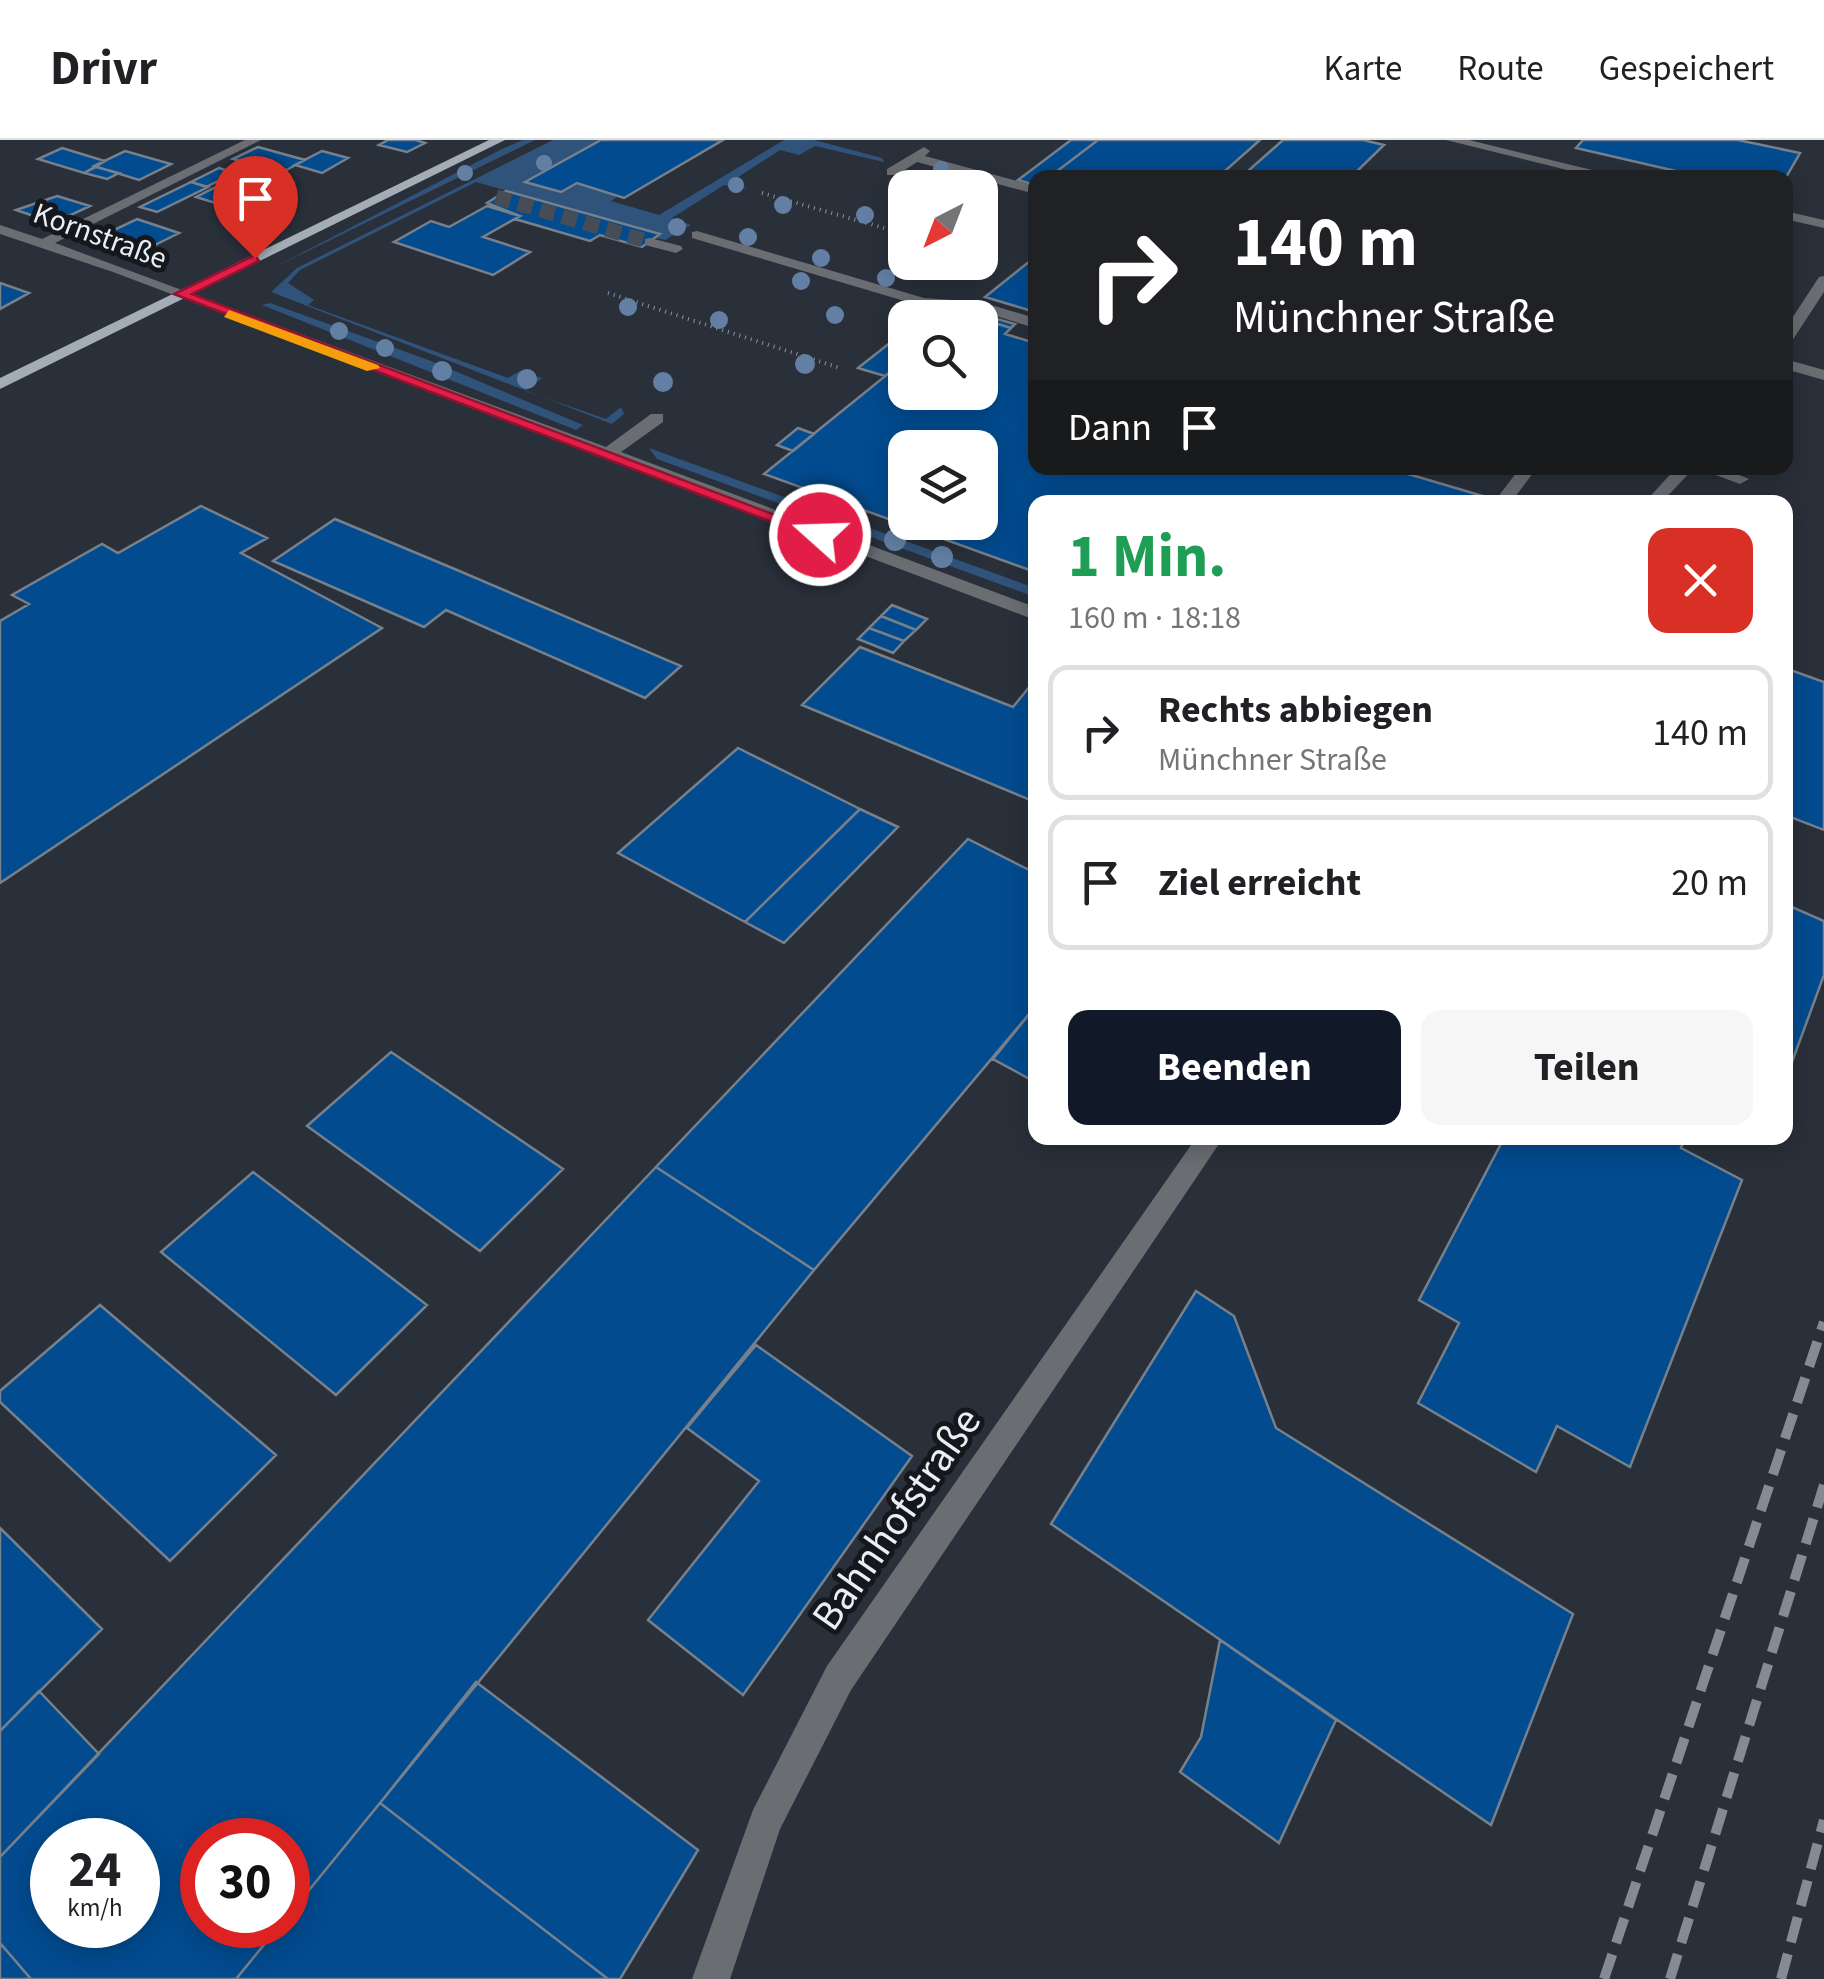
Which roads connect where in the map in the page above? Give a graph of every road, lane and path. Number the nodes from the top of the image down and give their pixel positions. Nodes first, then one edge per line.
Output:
1 (255, 140) edge
2 (499, 140) edge
3 (1452, 140) edge
4 (895, 170) edge
5 (971, 170) edge
6 (1584, 170) edge
7 (998, 178) edge
8 (1028, 188) edge
9 (762, 193) dead end
10 (1793, 217) edge
11 (1824, 224) edge
12 (0, 229) edge
13 (888, 229) edge
14 (698, 236) dead end
15 (650, 242) tunnel mouth
16 (42, 244) junction
17 (676, 249) dead end
18 (1824, 280) edge
19 (608, 293) dead end
20 (181, 294) junction
21 (1028, 321) edge
22 (1793, 328) edge
23 (1793, 366) edge
24 (840, 368) dead end
25 (1824, 375) edge
26 (0, 384) edge
27 (657, 418) dead end
28 (606, 455) junction
29 (1523, 475) edge
30 (1678, 475) edge
31 (1728, 475) edge
32 (1740, 479) dead end
33 (1507, 495) edge
34 (1660, 495) edge
35 (1028, 611) edge
36 (1205, 1145) edge
37 (711, 1979) edge

1 - 16 street
2 - 20 main road
3 - 6 street
4 - 5 street
7 - 8 street
9 - 13 path
10 - 11 street
12 - 16 street, Kornstraße
14 - 21 street
15 - 17 street
16 - 20 street, Kornstraße
18 - 22 street
19 - 24 path
20 - 26 main road
20 - 28 street, Kornstraße
23 - 25 street
27 - 28 street
28 - 35 street, Kornstraße
29 - 33 street
30 - 34 street
31 - 32 street
36 - 37 street, Bahnhofstraße

